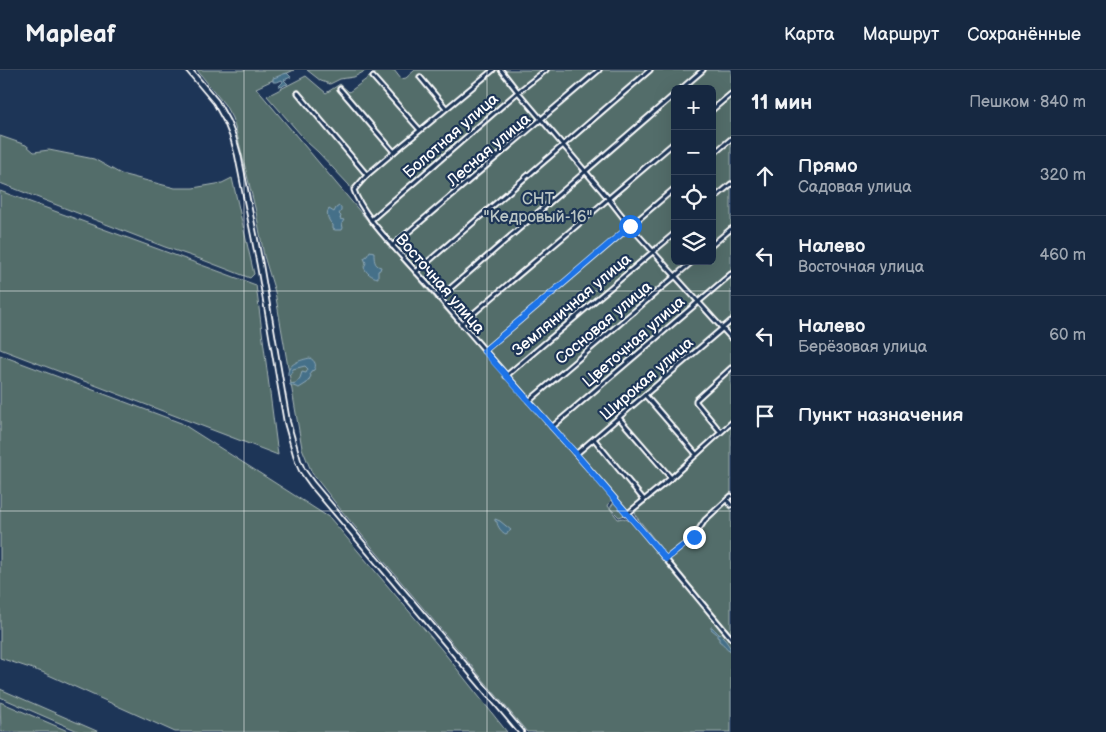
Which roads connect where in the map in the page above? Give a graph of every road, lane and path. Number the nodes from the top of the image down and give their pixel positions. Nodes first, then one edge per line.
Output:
1 (189, 70) edge
2 (493, 70) edge
3 (501, 70) edge
4 (546, 70) edge
5 (599, 70) edge
6 (650, 70) edge
7 (703, 70) edge
8 (373, 77) dead end
9 (420, 77) dead end
10 (686, 85) edge
11 (340, 89) dead end
12 (518, 92) junction
13 (298, 93) dead end
14 (731, 94) edge
15 (671, 97) edge
16 (716, 107) edge
17 (446, 108) junction
18 (541, 120) junction
19 (420, 130) junction
20 (731, 139) edge
21 (562, 145) junction
22 (671, 145) edge
23 (394, 152) junction
24 (716, 152) edge
25 (585, 172) junction
26 (368, 175) junction
27 (731, 184) edge
28 (671, 191) edge
29 (716, 197) edge
30 (608, 198) junction
31 (371, 220) junction
32 (630, 226) junction
33 (731, 229) edge
34 (671, 236) edge
35 (716, 242) edge
36 (392, 246) junction
37 (653, 252) junction
38 (688, 265) edge
39 (416, 272) junction
40 (731, 274) edge
41 (675, 276) junction
42 (439, 298) junction
43 (698, 302) junction
44 (731, 321) edge
45 (461, 324) junction
46 (722, 328) junction
47 (731, 338) edge
48 (484, 351) junction
49 (731, 368) edge
50 (506, 376) junction
51 (645, 395) junction
52 (528, 401) junction
53 (619, 418) junction
54 (731, 423) edge
55 (552, 427) junction
56 (720, 432) junction
57 (594, 439) junction
58 (576, 454) junction
59 (696, 454) junction
60 (671, 478) junction
61 (731, 496) edge
62 (644, 500) junction
63 (727, 500) junction
64 (731, 505) edge
65 (627, 514) junction
66 (666, 559) junction
67 (731, 638) edge
68 (521, 732) edge

1 - 68 street
2 - 17 street
3 - 12 street
4 - 12 street, Болотная улица
5 - 18 street, Лесная улица
6 - 21 street
7 - 10 street
8 - 19 street
9 - 17 street
11 - 23 street
12 - 18 street
12 - 31 street, Болотная улица
13 - 26 street
14 - 16 street
15 - 25 street
17 - 19 street
18 - 21 street
18 - 36 street, Лесная улица
19 - 23 street
20 - 24 street
21 - 25 street
21 - 39 street
22 - 30 street
23 - 26 street
25 - 30 street
25 - 42 street
26 - 31 street, Восточная улица
27 - 29 street
28 - 32 street
30 - 32 street
30 - 45 street
31 - 36 street, Восточная улица
32 - 37 street
32 - 48 street
33 - 35 street
34 - 37 street, Земляничная улица
36 - 39 street, Восточная улица
37 - 41 street
37 - 50 street, Земляничная улица
38 - 41 street, Сосновая улица
39 - 42 street, Восточная улица
40 - 43 street, Цветочная улица
41 - 43 street
41 - 52 street, Сосновая улица
42 - 45 street, Восточная улица
43 - 46 street
43 - 55 street, Цветочная улица
44 - 46 street, Широкая улица
45 - 48 street, Восточная улица
46 - 47 street
46 - 51 street, Широкая улица
48 - 50 street, Восточная улица
49 - 56 street
50 - 52 street, Восточная улица
51 - 53 street, Широкая улица
51 - 59 street
52 - 55 street, Восточная улица
53 - 57 street, Широкая улица
53 - 60 street
54 - 56 street
55 - 58 street, Восточная улица
56 - 59 street
57 - 58 street, Широкая улица
57 - 62 street
58 - 65 street, Восточная улица
59 - 60 street
60 - 62 street
61 - 63 street
62 - 65 street
63 - 64 street
63 - 66 street
65 - 66 street, Восточная улица
66 - 67 street, Восточная улица

